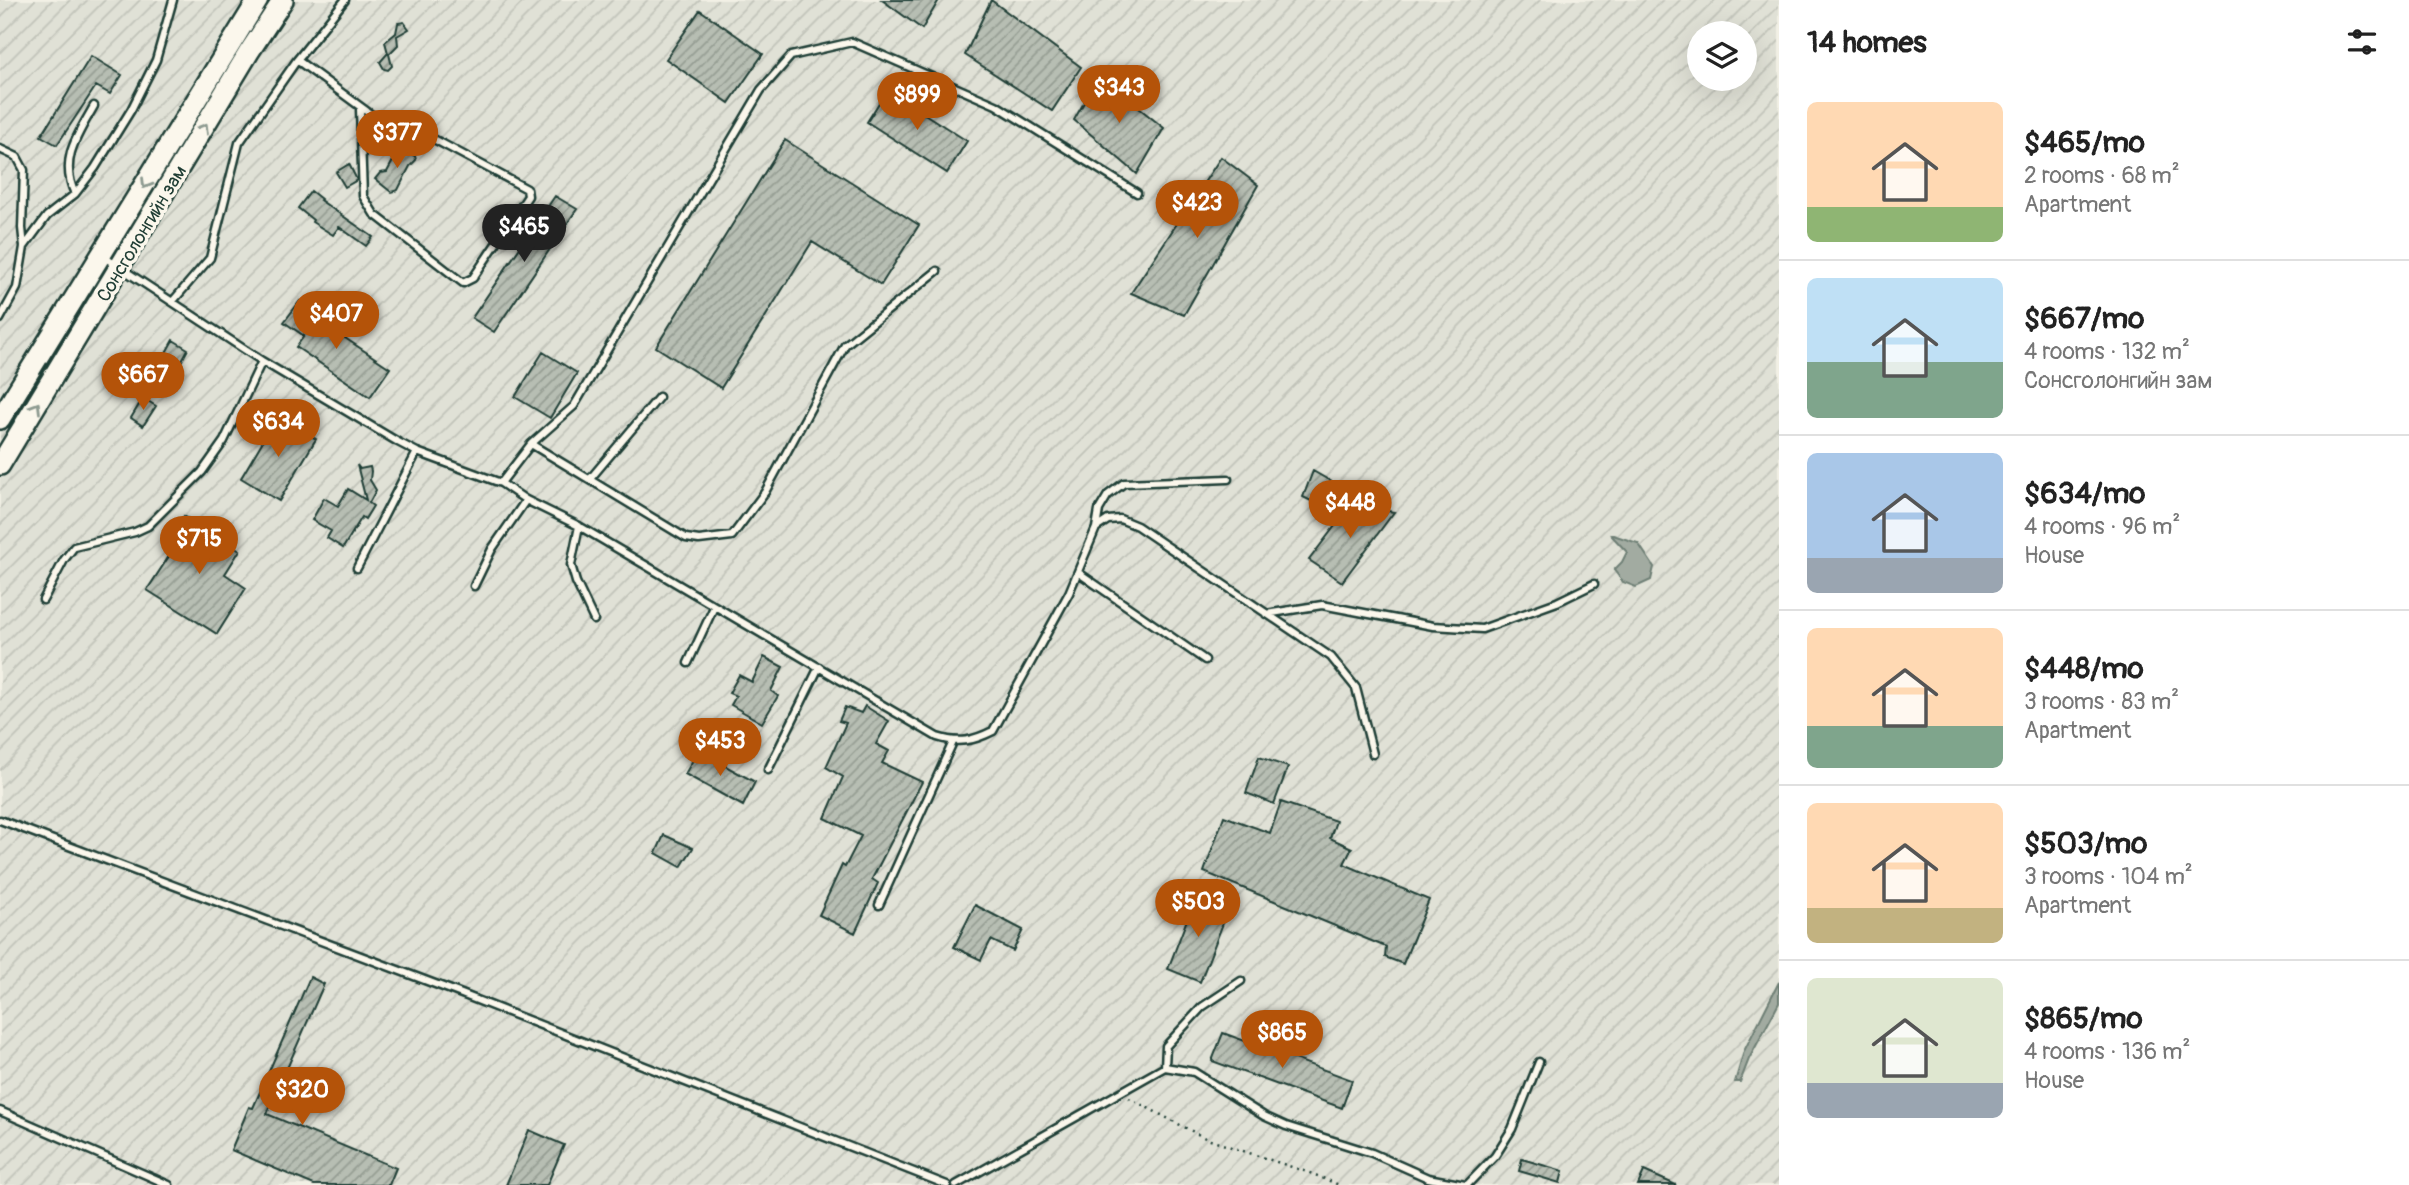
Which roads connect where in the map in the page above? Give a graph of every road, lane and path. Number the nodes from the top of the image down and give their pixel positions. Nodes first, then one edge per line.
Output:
1 (173, 0) edge
2 (258, 0) edge
3 (283, 0) edge
4 (345, 0) edge
5 (297, 60) junction
6 (94, 106) dead end
7 (360, 109) junction
8 (0, 149) edge
9 (1137, 193) dead end
10 (75, 194) junction
11 (24, 247) junction
12 (102, 256) junction
13 (121, 268) junction
14 (937, 271) dead end
15 (173, 300) junction
16 (0, 318) edge
17 (262, 360) junction
18 (659, 397) dead end
19 (0, 419) edge
20 (531, 444) junction
21 (417, 452) junction
22 (0, 465) edge
23 (590, 479) junction
24 (1228, 479) dead end
25 (501, 483) junction
26 (526, 500) junction
27 (579, 526) junction
28 (1096, 528) junction
29 (357, 568) dead end
30 (1079, 573) junction
31 (1594, 584) dead end
32 (474, 586) dead end
33 (43, 600) dead end
34 (714, 607) junction
35 (1266, 614) junction
36 (594, 620) dead end
37 (1205, 660) dead end
38 (688, 663) dead end
39 (819, 667) junction
40 (953, 742) junction
41 (1373, 754) dead end
42 (768, 770) dead end
43 (0, 820) edge
44 (879, 905) dead end
45 (1241, 981) dead end
46 (1539, 1062) dead end
47 (1165, 1067) junction
48 (1121, 1094) junction
49 (0, 1111) edge
50 (169, 1185) edge
51 (947, 1185) edge
52 (956, 1185) edge
53 (1339, 1185) edge
54 (1466, 1185) edge

1 - 10 lane
2 -> 12 main road, Сонсголонгийн зам
13 -> 3 main road, Сонсголонгийн зам
4 - 5 lane
5 - 7 lane
5 - 15 lane
6 - 10 lane
7 - 7 lane
8 - 11 lane
9 - 20 lane
10 - 11 lane
11 - 16 lane
12 - 13 lane
12 - 19 main road, Сонсголонгийн зам
13 - 15 lane
22 -> 13 main road, Сонсголонгийн зам
14 - 23 lane
15 - 17 lane
17 - 21 lane
17 - 33 lane
18 - 23 lane
20 - 23 lane
20 - 25 lane
21 - 25 lane
21 - 29 lane
24 - 28 lane
25 - 26 lane
26 - 27 lane
26 - 32 lane
27 - 34 lane
27 - 36 lane
28 - 30 lane
28 - 35 lane
30 - 37 lane
30 - 40 lane
31 - 35 lane
34 - 38 lane
34 - 39 lane
35 - 41 lane
39 - 40 lane
39 - 42 lane
40 - 44 lane
43 - 51 lane
45 - 47 lane
46 - 54 lane
47 - 48 lane
47 - 54 lane
48 - 52 lane
48 - 53 path
49 - 50 lane

